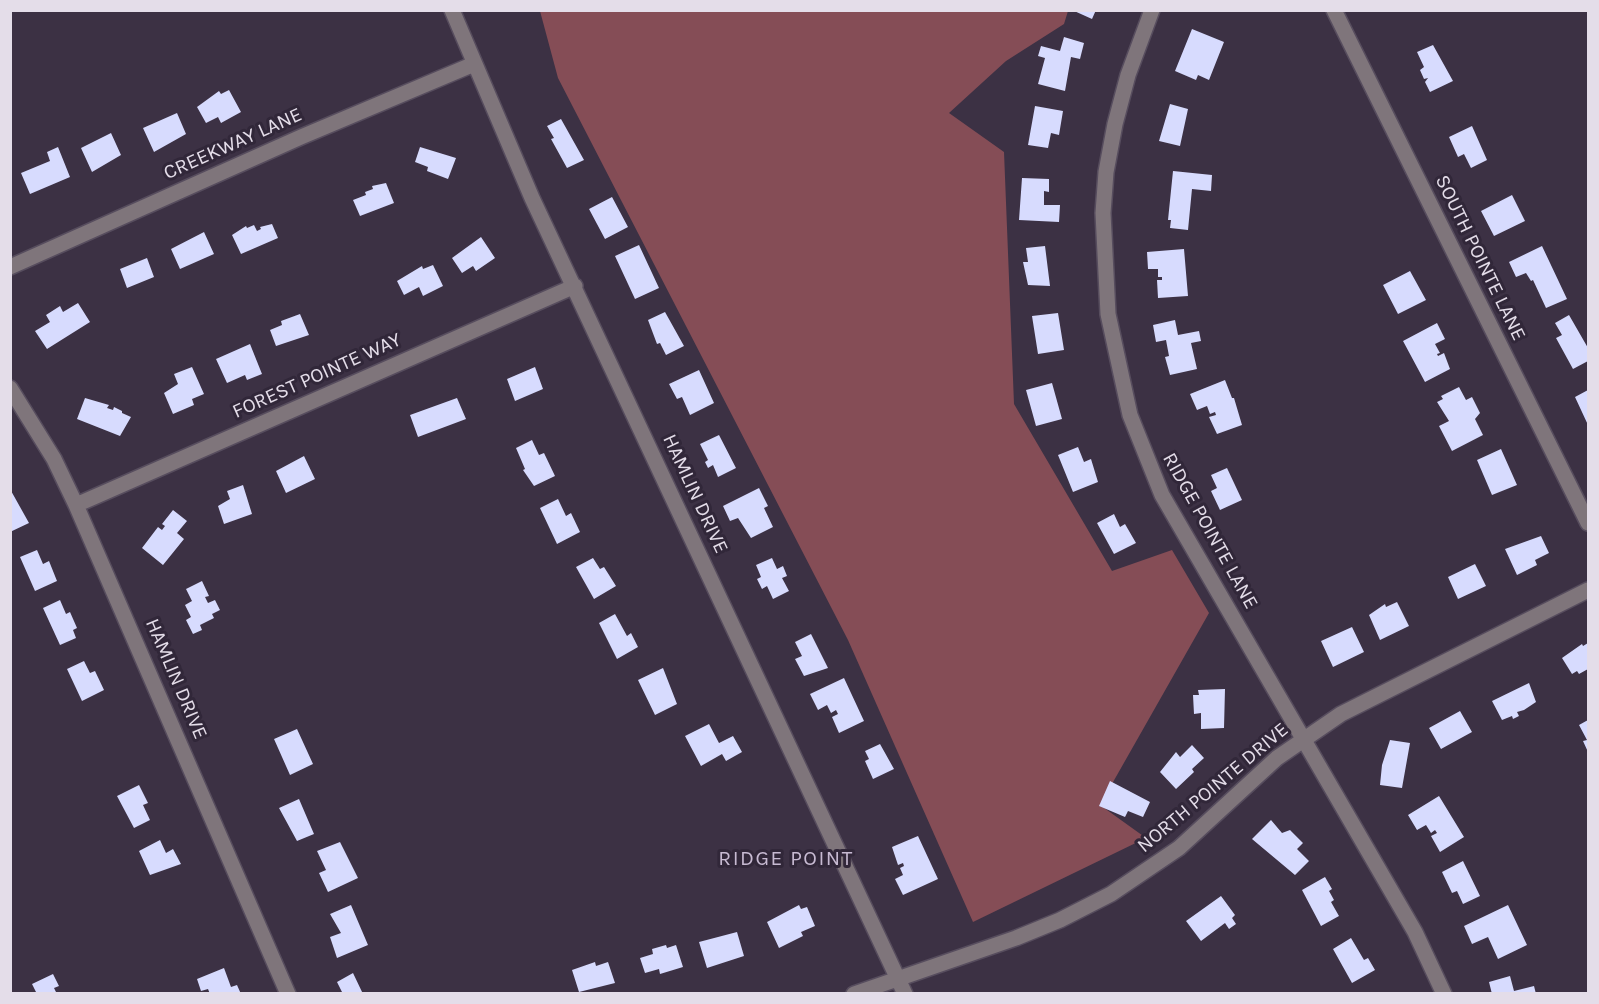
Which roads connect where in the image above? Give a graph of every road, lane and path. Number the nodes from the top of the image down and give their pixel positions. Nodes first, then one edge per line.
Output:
1 (452, 10) edge
2 (1152, 10) edge
3 (1334, 10) edge
4 (474, 64) junction
5 (10, 267) edge
6 (574, 286) junction
7 (10, 388) edge
8 (76, 505) junction
9 (1588, 523) edge
10 (1588, 590) edge
11 (1304, 738) junction
12 (899, 978) junction
13 (288, 993) edge
14 (854, 993) edge
15 (905, 993) edge
16 (1444, 993) edge

1 - 4 street, HAMLIN DRIVE
2 - 11 street, RIDGE POINTE LANE
3 - 9 street, SOUTH POINTE LANE
4 - 5 street, CREEKWAY LANE
4 - 6 street, HAMLIN DRIVE
6 - 8 street, FOREST POINTE WAY
6 - 12 street, HAMLIN DRIVE
7 - 8 street, HAMLIN DRIVE
8 - 13 street, HAMLIN DRIVE
10 - 11 street, NORTH POINTE DRIVE
11 - 12 street, NORTH POINTE DRIVE
11 - 16 street, RIDGE POINTE LANE
12 - 14 street, NORTH POINTE DRIVE
12 - 15 street, HAMLIN DRIVE

